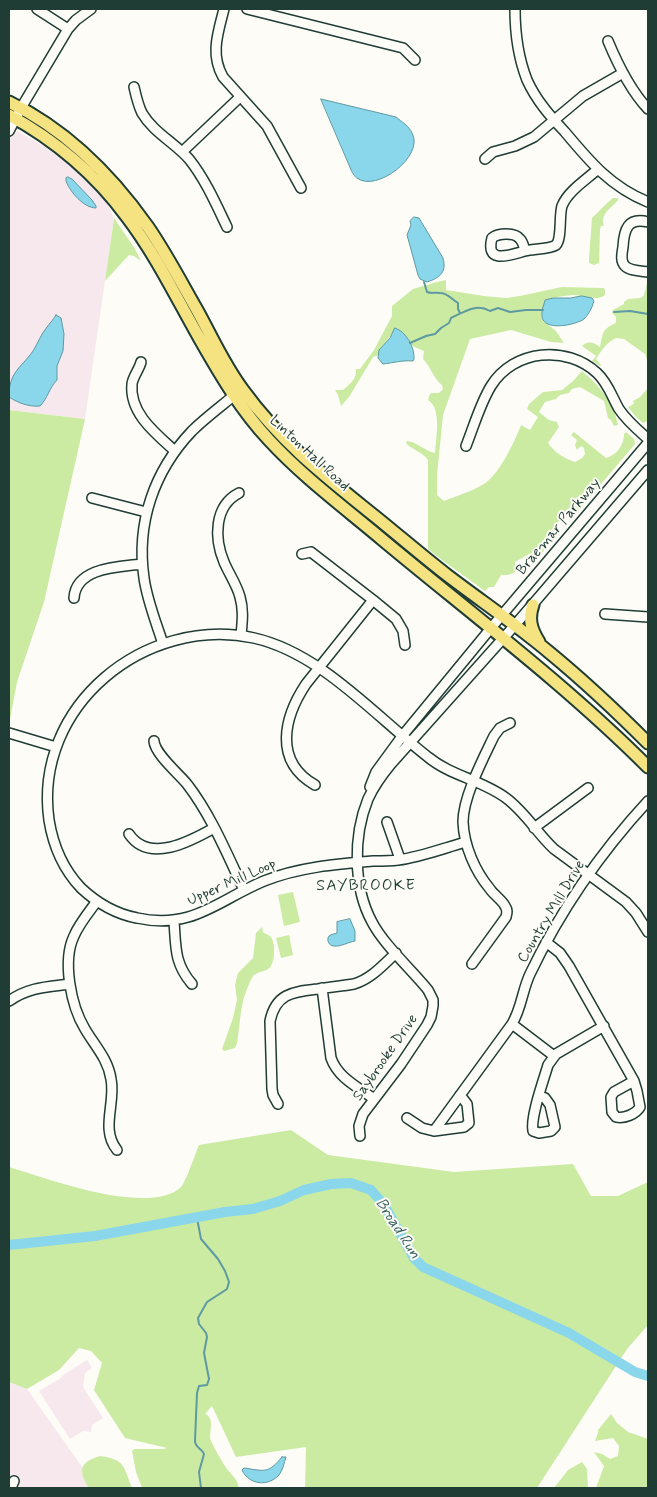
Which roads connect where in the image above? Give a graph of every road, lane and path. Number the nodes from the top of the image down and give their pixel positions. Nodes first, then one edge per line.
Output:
1 (37, 9) edge
2 (91, 9) edge
3 (224, 9) edge
4 (247, 9) edge
5 (516, 9) edge
6 (68, 29) junction
7 (608, 41) dead end
8 (415, 60) dead end
9 (623, 73) junction
10 (134, 87) dead end
11 (240, 96) junction
12 (9, 102) edge
13 (21, 108) junction
14 (648, 109) edge
15 (12, 117) edge
16 (554, 119) junction
17 (9, 130) edge
18 (182, 152) junction
19 (485, 159) dead end
20 (598, 169) junction
21 (302, 188) dead end
22 (648, 202) edge
23 (648, 222) edge
24 (227, 227) dead end
25 (525, 251) dead end
26 (648, 272) edge
27 (141, 362) dead end
28 (238, 392) junction
29 (648, 439) edge
30 (648, 443) edge
31 (466, 446) dead end
32 (175, 451) junction
33 (648, 470) edge
34 (239, 493) dead end
35 (92, 498) dead end
36 (146, 512) junction
37 (302, 554) dead end
38 (142, 564) junction
39 (74, 598) dead end
40 (373, 600) junction
41 (533, 605) junction
42 (605, 614) dead end
43 (502, 615) junction
44 (648, 617) edge
45 (515, 625) junction
46 (491, 628) junction
47 (241, 636) junction
48 (504, 638) junction
49 (163, 644) junction
50 (405, 644) dead end
51 (541, 646) junction
52 (319, 668) junction
53 (510, 723) dead end
54 (9, 733) edge
55 (403, 735) junction
56 (154, 741) dead end
57 (410, 742) junction
58 (648, 743) edge
59 (56, 747) junction
60 (648, 767) edge
61 (474, 780) junction
62 (315, 785) dead end
63 (588, 788) dead end
64 (648, 801) edge
65 (365, 809) junction
66 (387, 822) dead end
67 (214, 828) junction
68 (534, 828) junction
69 (130, 834) dead end
70 (466, 842) junction
71 (400, 859) junction
72 (358, 863) junction
73 (590, 874) junction
74 (244, 890) junction
75 (97, 901) junction
76 (174, 921) junction
77 (648, 931) edge
78 (546, 942) junction
79 (396, 953) junction
80 (472, 964) dead end
81 (70, 984) junction
82 (192, 984) dead end
83 (322, 988) junction
84 (9, 1001) edge
85 (512, 1024) junction
86 (604, 1026) junction
87 (554, 1056) junction
88 (634, 1081) dead end
89 (460, 1095) junction
90 (539, 1096) dead end
91 (374, 1099) junction
92 (278, 1104) dead end
93 (407, 1118) dead end
94 (434, 1131) junction
95 (360, 1136) dead end
96 (117, 1150) dead end

1 - 6 street
2 - 6 street
3 - 11 street
4 - 8 street
5 - 16 street
6 - 13 street
7 - 9 street
9 - 14 street
9 - 16 street
10 - 18 street
11 - 18 street
11 - 21 street
12 - 13 main road, Linton Hall Road
13 - 15 street
13 - 28 main road, Linton Hall Road
15 - 17 street
15 - 28 main road, Linton Hall Road
16 - 19 street
16 - 20 street
18 - 24 street
20 - 22 street
20 - 25 street
23 - 26 street
27 - 32 street
28 - 32 street
28 - 43 main road, Linton Hall Road
28 - 46 main road, Linton Hall Road
29 - 31 street
30 - 43 street, Braemar Parkway
32 - 36 street
33 - 41 street, Braemar Parkway
34 - 47 street
35 - 36 street
36 - 38 street
37 - 40 street
38 - 39 street
38 - 49 street
40 - 50 street
40 - 52 street
41 - 45 street, Braemar Parkway
41 - 51 main road
42 - 44 street
43 - 45 main road, Linton Hall Road
43 - 46 street, Braemar Parkway
45 - 48 street, Braemar Parkway
45 - 51 main road, Linton Hall Road
46 - 48 main road, Linton Hall Road
46 - 55 street, Saybrooke Drive
47 - 49 street, Upper Mill Loop
47 - 52 street, Upper Mill Loop
48 - 57 street, Saybrooke Drive
48 - 60 main road, Linton Hall Road
49 - 59 street, Upper Mill Loop
51 - 58 main road, Linton Hall Road
52 - 55 street, Upper Mill Loop
52 - 62 street
53 - 61 street
54 - 59 street
55 - 57 street, Upper Mill Loop
55 - 65 street, Saybrooke Drive
56 - 67 street
57 - 61 street, Upper Mill Loop
57 - 65 street, Saybrooke Drive
59 - 75 street, Upper Mill Loop
61 - 68 street, Upper Mill Loop
61 - 70 street
63 - 68 street
64 - 73 street, Country Mill Drive
65 - 72 street, Saybrooke Drive
66 - 71 street
67 - 69 street
67 - 74 street
68 - 73 street, Upper Mill Loop
70 - 71 street, Upper Mill Loop
70 - 80 street
71 - 72 street, Upper Mill Loop
72 - 74 street, Upper Mill Loop
72 - 79 street, Saybrooke Drive
73 - 77 street, Upper Mill Loop
73 - 78 street, Country Mill Drive
74 - 76 street, Upper Mill Loop
75 - 76 street, Upper Mill Loop
75 - 81 street
76 - 82 street
78 - 85 street, Country Mill Drive
78 - 86 street
79 - 83 street
79 - 91 street, Saybrooke Drive
81 - 84 street
81 - 96 street
83 - 91 street
83 - 92 street
85 - 87 street
85 - 89 street, Country Mill Drive
86 - 87 street
86 - 88 street
87 - 90 street
89 - 94 street, Country Mill Drive
89 - 94 street
91 - 95 street, Saybrooke Drive
93 - 94 street

